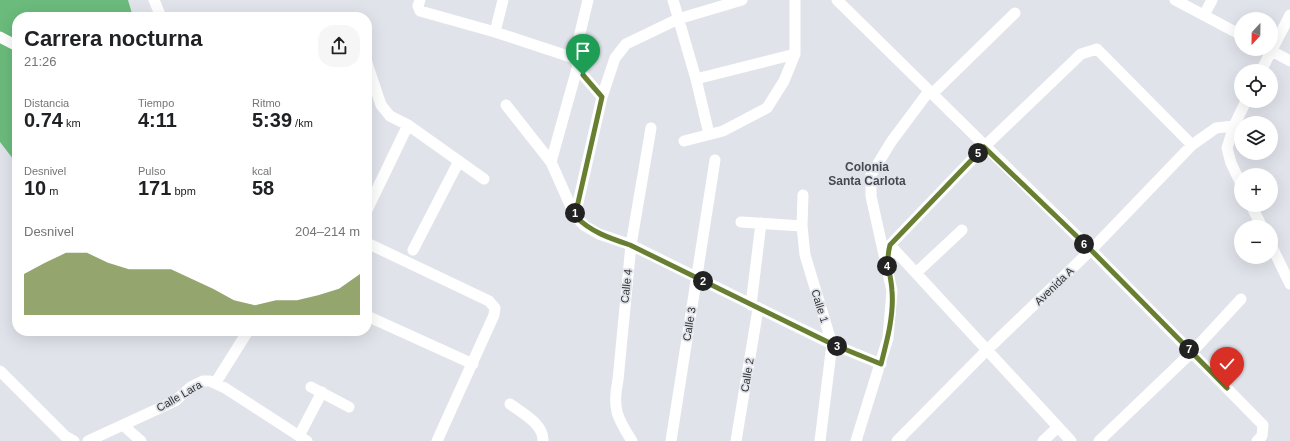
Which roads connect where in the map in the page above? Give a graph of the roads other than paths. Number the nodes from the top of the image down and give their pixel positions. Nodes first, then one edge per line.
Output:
1 (154, 0) edge
2 (503, 0) edge
3 (588, 0) edge
4 (673, 0) edge
5 (795, 0) edge
6 (837, 0) edge
7 (1175, 0) edge
8 (1212, 0) edge
9 (738, 1) edge
10 (420, 5) edge
11 (159, 12) edge
12 (1015, 13) dead end
13 (1204, 15) junction
14 (1290, 15) edge
15 (678, 19) junction
16 (1234, 31) edge
17 (495, 32) junction
18 (1278, 36) edge
19 (0, 37) edge
20 (12, 43) edge
21 (795, 54) junction
22 (1278, 54) edge
23 (1290, 61) edge
24 (576, 62) junction
25 (372, 78) edge
26 (696, 79) junction
27 (930, 92) junction
28 (602, 97) junction
29 (506, 105) dead end
30 (408, 125) junction
31 (1234, 126) joint
32 (651, 128) dead end
33 (709, 134) junction
34 (684, 141) dead end
35 (1192, 145) junction
36 (984, 147) junction
37 (715, 160) dead end
38 (459, 161) junction
39 (551, 162) junction
40 (1234, 169) edge
41 (484, 179) dead end
42 (803, 195) dead end
43 (372, 200) edge
44 (575, 216) junction
45 (741, 222) dead end
46 (761, 223) junction
47 (802, 226) junction
48 (962, 230) dead end
49 (372, 245) edge
50 (630, 245) junction
51 (890, 245) junction
52 (413, 250) dead end
53 (1091, 250) junction
54 (1278, 259) edge
55 (887, 267) junction
56 (916, 273) junction
57 (696, 278) junction
58 (1290, 284) edge
59 (1241, 299) dead end
60 (754, 307) junction
61 (372, 318) edge
62 (245, 336) edge
63 (832, 344) junction
64 (987, 350) junction
65 (1192, 352) junction
66 (473, 364) junction
67 (881, 364) junction
68 (0, 371) edge
69 (216, 382) junction
70 (311, 387) dead end
71 (322, 392) junction
72 (510, 404) dead end
73 (349, 407) dead end
74 (124, 426) junction
75 (1058, 427) junction
76 (303, 439) edge
77 (74, 441) edge
78 (88, 441) edge
79 (141, 441) edge
80 (437, 441) edge
81 (543, 441) edge
82 (632, 441) edge
83 (671, 441) edge
84 (736, 441) edge
85 (820, 441) edge
86 (856, 441) edge
87 (897, 441) edge
88 (1044, 441) edge
89 (1070, 441) edge
90 (1099, 441) edge
91 (1257, 441) edge

1 - 11 street
2 - 17 street
3 - 24 street
4 - 15 street
5 - 21 street
6 - 27 street
7 - 13 street
8 - 13 street
9 - 15 street
10 - 17 street
12 - 27 street
13 - 16 street
14 - 18 street
15 - 26 street
15 - 28 street
17 - 24 street
19 - 20 street
21 - 26 street
21 - 33 street
22 - 23 street
24 - 28 street
24 - 39 street
25 - 30 street
26 - 33 street
27 - 36 street
27 - 55 street
28 - 44 street
29 - 39 street
30 - 38 street
30 - 43 street
31 - 35 street, Avenida A
31 - 40 street
32 - 50 street, Calle 4
33 - 34 street
35 - 36 street
35 - 53 street, Avenida A
36 - 51 street
36 - 53 street
37 - 57 street, Calle 3
38 - 41 street
38 - 52 street
39 - 44 street
42 - 47 street, Calle 1
44 - 50 street
45 - 46 street
46 - 47 street
46 - 60 street, Calle 2
47 - 63 street, Calle 1
48 - 56 street
49 - 66 street
50 - 57 street
50 - 82 street, Calle 4
51 - 55 street
51 - 56 street
53 - 64 street, Avenida A
53 - 65 street
54 - 58 street
55 - 67 street
56 - 64 street
57 - 60 street
57 - 83 street, Calle 3
59 - 65 street
60 - 63 street
60 - 84 street, Calle 2
61 - 66 street
62 - 69 street
63 - 67 street
63 - 85 street, Calle 1
64 - 75 street
64 - 87 street, Avenida A
65 - 90 street
65 - 91 street
66 - 80 street
67 - 86 street
68 - 77 street
69 - 74 street, Calle Lara
69 - 76 street, Calle Lara
70 - 71 street
71 - 73 street
71 - 76 street
72 - 81 street
74 - 78 street, Calle Lara
74 - 79 street
75 - 88 street
75 - 89 street

